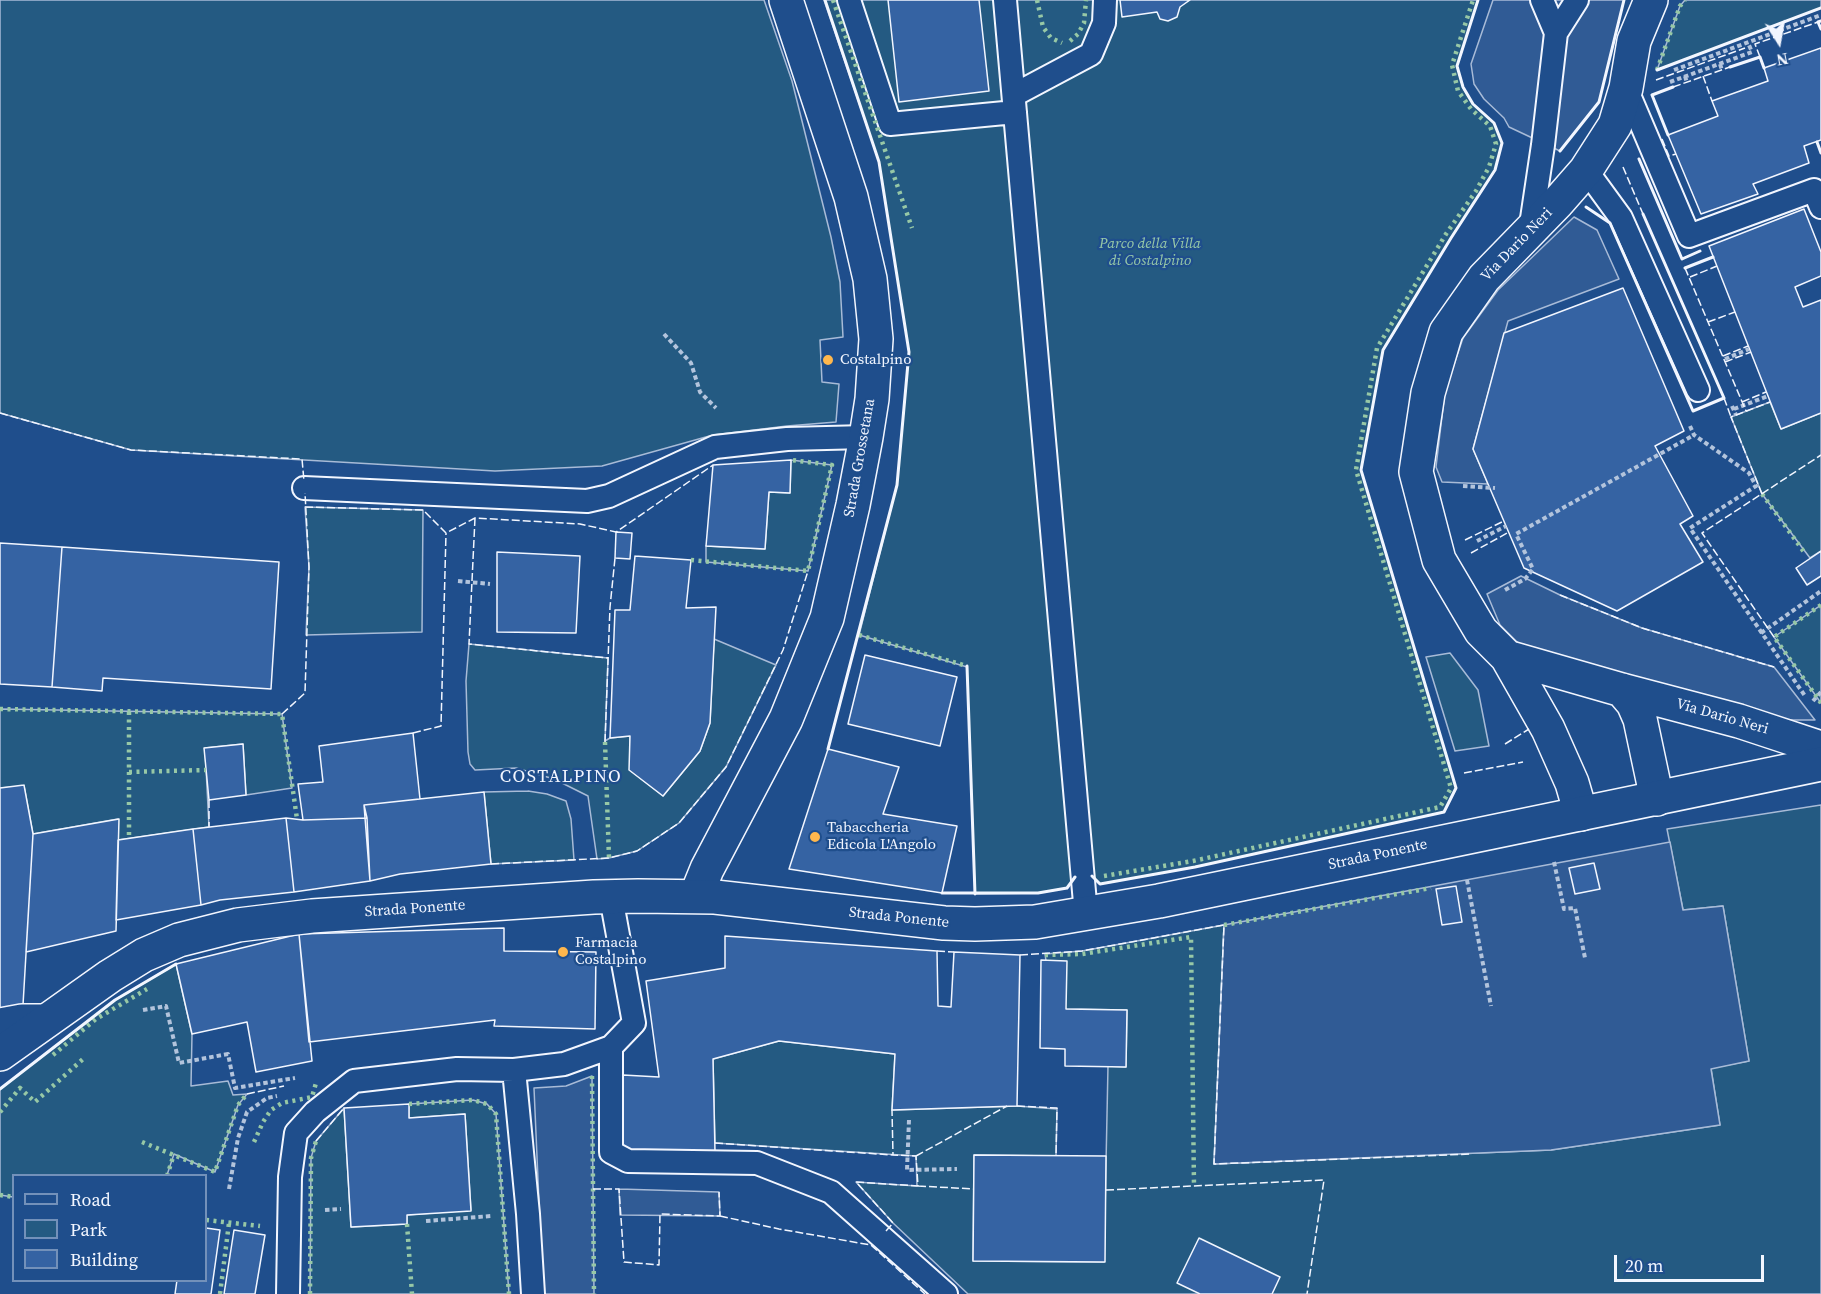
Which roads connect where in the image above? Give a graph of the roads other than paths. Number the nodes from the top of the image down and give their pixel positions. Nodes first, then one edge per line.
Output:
1 (786, 0) edge
2 (849, 0) edge
3 (1005, 0) edge
4 (1105, 0) edge
5 (1542, 0) edge
6 (1577, 0) edge
7 (1651, 0) edge
8 (1556, 33) junction
9 (1626, 88) junction
10 (1014, 103) junction
11 (1586, 170) junction
12 (1821, 207) edge
13 (1530, 232) junction
14 (1698, 390) dead end
15 (866, 437) junction
16 (304, 488) dead end
17 (1507, 657) junction
18 (1622, 690) junction
19 (1821, 748) edge
20 (1821, 764) edge
21 (1657, 799) junction
22 (1581, 814) junction
23 (696, 896) junction
24 (611, 897) junction
25 (1086, 914) junction
26 (45, 1021) junction
27 (0, 1025) edge
28 (610, 1047) junction
29 (0, 1054) edge
30 (514, 1070) junction
31 (288, 1294) edge
32 (533, 1294) edge
33 (946, 1294) edge

1 - 15 main road, Strada Grossetana
2 - 10 lane
3 - 10 lane
4 - 10 lane
5 - 8 lane
6 - 8 lane
7 - 9 main road, Via Dario Neri
8 - 13 lane
9 - 11 main road, Via Dario Neri
9 - 12 lane
10 - 25 lane
11 - 13 main road, Via Dario Neri
11 - 14 lane
13 - 17 main road, Via Dario Neri
15 - 16 lane
15 - 23 main road, Strada Grossetana
17 - 18 main road, Via Dario Neri
17 - 22 main road, Via Dario Neri
18 - 19 main road, Via Dario Neri
18 - 21 main road
20 - 21 main road, Strada Ponente
21 - 22 main road, Strada Ponente
22 - 25 main road, Strada Ponente
23 - 24 main road, Strada Ponente
23 - 25 main road, Strada Ponente
24 - 26 main road, Strada Ponente
24 - 28 lane
26 - 27 main road
26 - 29 main road, Strada Ponente
28 - 30 lane
28 - 33 lane
30 - 31 lane
30 - 32 lane

